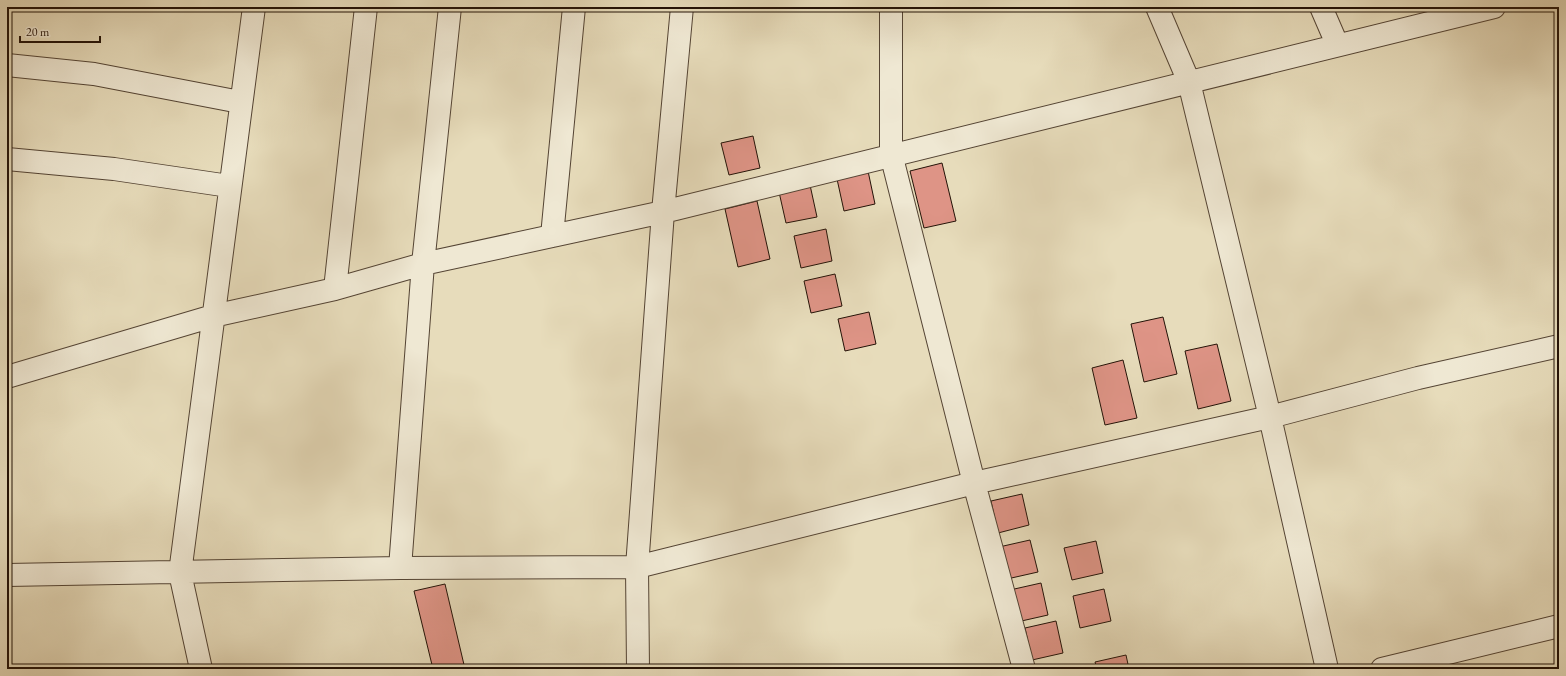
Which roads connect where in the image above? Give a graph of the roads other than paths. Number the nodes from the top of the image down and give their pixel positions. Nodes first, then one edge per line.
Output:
1 (254, 7) edge
2 (366, 7) edge
3 (450, 7) edge
4 (574, 7) edge
5 (682, 7) edge
6 (891, 7) edge
7 (1157, 7) edge
8 (1320, 7) edge
9 (1494, 7) edge
10 (1337, 44) junction
11 (7, 65) edge
12 (1189, 82) junction
13 (240, 102) junction
14 (891, 154) junction
15 (7, 160) edge
16 (229, 186) junction
17 (663, 212) junction
18 (552, 236) junction
19 (423, 264) junction
20 (335, 289) junction
21 (213, 316) junction
22 (1559, 346) edge
23 (7, 377) edge
24 (1270, 417) junction
25 (974, 483) junction
26 (637, 567) junction
27 (400, 568) junction
28 (180, 573) junction
29 (7, 575) edge
30 (1559, 626) edge
31 (201, 669) edge
32 (638, 669) edge
33 (1024, 669) edge
34 (1327, 669) edge
35 (1382, 669) edge

1 - 13 street
2 - 20 street
3 - 19 street
4 - 18 street
5 - 17 street
6 - 14 street
7 - 12 street
8 - 10 street
9 - 10 street
10 - 12 street
11 - 13 street
12 - 14 street
12 - 24 street
13 - 16 street
14 - 17 street
14 - 25 street
15 - 16 street
16 - 21 street
17 - 18 street
17 - 26 street
18 - 19 street
19 - 20 street
19 - 27 street
20 - 21 street
21 - 23 street
21 - 28 street
22 - 24 street
24 - 25 street
24 - 34 street
25 - 26 street
25 - 33 street
26 - 27 street
26 - 32 street
27 - 28 street
28 - 29 street
28 - 31 street
30 - 35 street

